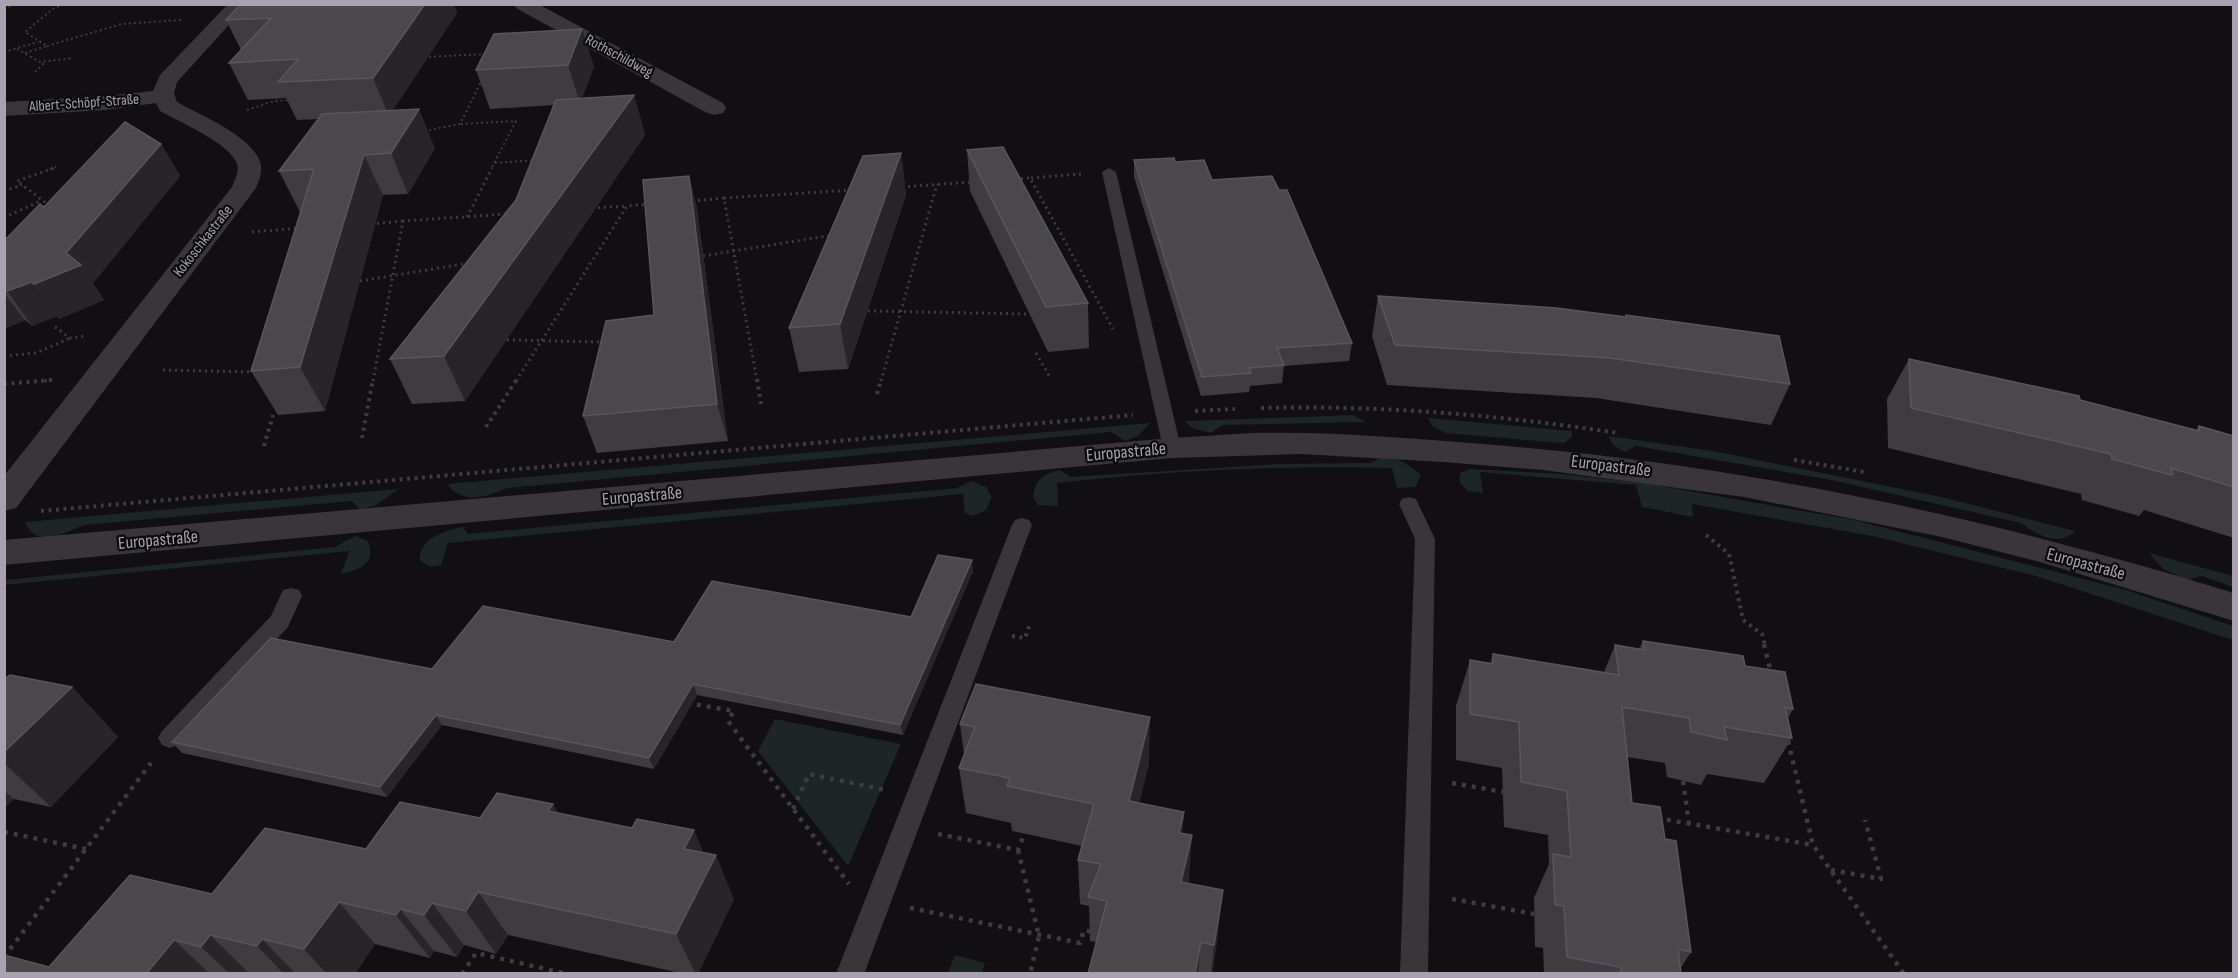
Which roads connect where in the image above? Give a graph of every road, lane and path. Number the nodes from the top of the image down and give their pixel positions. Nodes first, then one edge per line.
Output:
1 (15, 4) edge
2 (66, 4) edge
3 (238, 4) edge
4 (523, 4) edge
5 (4, 9) edge
6 (186, 20) dead end
7 (39, 42) junction
8 (47, 46) junction
9 (17, 49) junction
10 (4, 52) edge
11 (25, 53) junction
12 (496, 53) edge
13 (424, 57) dead end
14 (73, 58) dead end
15 (40, 62) junction
16 (487, 71) edge
17 (35, 72) dead end
18 (489, 88) edge
19 (478, 89) junction
20 (162, 96) junction
21 (294, 100) edge
22 (715, 108) dead end
23 (4, 109) edge
24 (246, 110) dead end
25 (460, 124) junction
26 (415, 133) edge
27 (540, 159) edge
28 (495, 163) junction
29 (56, 167) dead end
30 (1109, 172) joint
31 (1030, 178) junction
32 (1006, 180) edge
33 (972, 182) edge
34 (937, 184) junction
35 (23, 185) junction
36 (896, 187) edge
37 (852, 190) edge
38 (4, 192) edge
39 (724, 198) junction
40 (43, 200) junction
41 (681, 202) edge
42 (660, 203) edge
43 (627, 206) junction
44 (52, 207) edge
45 (584, 209) edge
46 (509, 214) edge
47 (467, 217) junction
48 (4, 218) edge
49 (404, 221) junction
50 (368, 224) dead end
51 (1055, 224) junction
52 (1046, 225) edge
53 (308, 228) edge
54 (834, 234) edge
55 (208, 235) junction
56 (734, 251) junction
57 (703, 256) dead end
58 (476, 262) edge
59 (393, 276) junction
60 (360, 281) dead end
61 (868, 311) dead end
62 (901, 312) junction
63 (1030, 314) edge
64 (55, 327) dead end
65 (1115, 332) dead end
66 (90, 336) dead end
67 (70, 338) junction
68 (507, 340) dead end
69 (541, 341) junction
70 (609, 342) edge
71 (1036, 353) dead end
72 (4, 356) edge
73 (163, 370) dead end
74 (267, 373) edge
75 (56, 379) dead end
76 (1052, 379) dead end
77 (4, 384) edge
78 (877, 394) dead end
79 (761, 404) dead end
80 (1260, 408) dead end
81 (1365, 408) dead end
82 (1237, 409) dead end
83 (1164, 413) junction
84 (273, 415) dead end
85 (486, 428) dead end
86 (362, 438) dead end
87 (264, 446) dead end
88 (1172, 448) junction
89 (4, 500) edge
90 (1409, 504) dead end
91 (35, 512) dead end
92 (1023, 525) dead end
93 (1706, 535) dead end
94 (4, 554) edge
95 (291, 596) dead end
96 (2234, 607) edge
97 (1773, 679) edge
98 (679, 701) edge
99 (1786, 734) edge
100 (170, 738) joint
101 (1419, 776) junction
102 (1683, 781) dead end
103 (1503, 792) dead end
104 (918, 796) junction
105 (793, 809) junction
106 (1654, 817) edge
107 (1865, 820) dead end
108 (1689, 824) junction
109 (906, 827) junction
110 (4, 832) edge
111 (1024, 834) edge
112 (1813, 846) junction
113 (86, 849) junction
114 (1018, 850) junction
115 (1830, 870) junction
116 (1416, 893) junction
117 (875, 908) junction
118 (1534, 914) dead end
119 (1093, 932) edge
120 (1040, 936) junction
121 (4, 957) edge
122 (462, 974) edge
123 (568, 974) edge
124 (850, 974) edge
125 (1030, 974) edge
126 (1414, 974) edge
127 (1904, 974) edge

1 - 5 path
2 - 7 path
3 - 20 street
4 - 22 street, Rothschildweg
6 - 8 path
7 - 8 path
7 - 9 path
8 - 11 path
9 - 10 path
9 - 11 path
11 - 15 path
12 - 13 path
14 - 15 path
15 - 17 path
16 - 19 path
18 - 19 path
19 - 25 path
20 - 23 street, Albert-Schöpf-Straße
20 - 55 street, Kokoschkastraße
21 - 24 path
25 - 26 path
25 - 28 path
27 - 28 path
28 - 47 path
29 - 35 path
30 - 31 path
30 - 83 lane
31 - 32 path
31 - 51 path
33 - 34 path
34 - 36 path
34 - 62 path
35 - 38 path
35 - 40 path
37 - 39 path
39 - 41 path
39 - 56 path
40 - 44 path
40 - 48 path
42 - 43 path
43 - 45 path
43 - 69 path
46 - 47 path
47 - 49 path
49 - 50 path
49 - 59 path
51 - 52 path
51 - 65 path
53 - 55 path
54 - 56 path
55 - 89 street, Kokoschkastraße
56 - 57 path
56 - 79 path
58 - 59 path
59 - 60 path
59 - 86 path
61 - 62 path
62 - 63 path
62 - 78 path
64 - 67 path
66 - 67 path
67 - 72 path
68 - 69 path
69 - 70 path
69 - 85 path
71 - 76 path
73 - 74 path
75 - 77 path
80 - 81 path
82 - 83 path
83 - 88 lane
83 - 91 path
84 - 87 path
88 - 94 street, Europastraße
88 - 96 street, Europastraße
90 - 101 lane
92 - 104 lane
93 - 97 path
95 - 100 lane
98 - 105 path
99 - 112 path
100 - 113 path
101 - 103 path
101 - 116 lane
102 - 108 path
104 - 105 path
104 - 109 lane
105 - 117 path
106 - 108 path
107 - 115 path
108 - 112 path
109 - 114 path
109 - 117 lane
110 - 113 path
111 - 114 path
112 - 115 path
113 - 121 path
114 - 120 path
115 - 127 path
116 - 118 path
116 - 126 lane
117 - 120 path
117 - 124 lane
119 - 120 path
120 - 125 path
122 - 123 path

